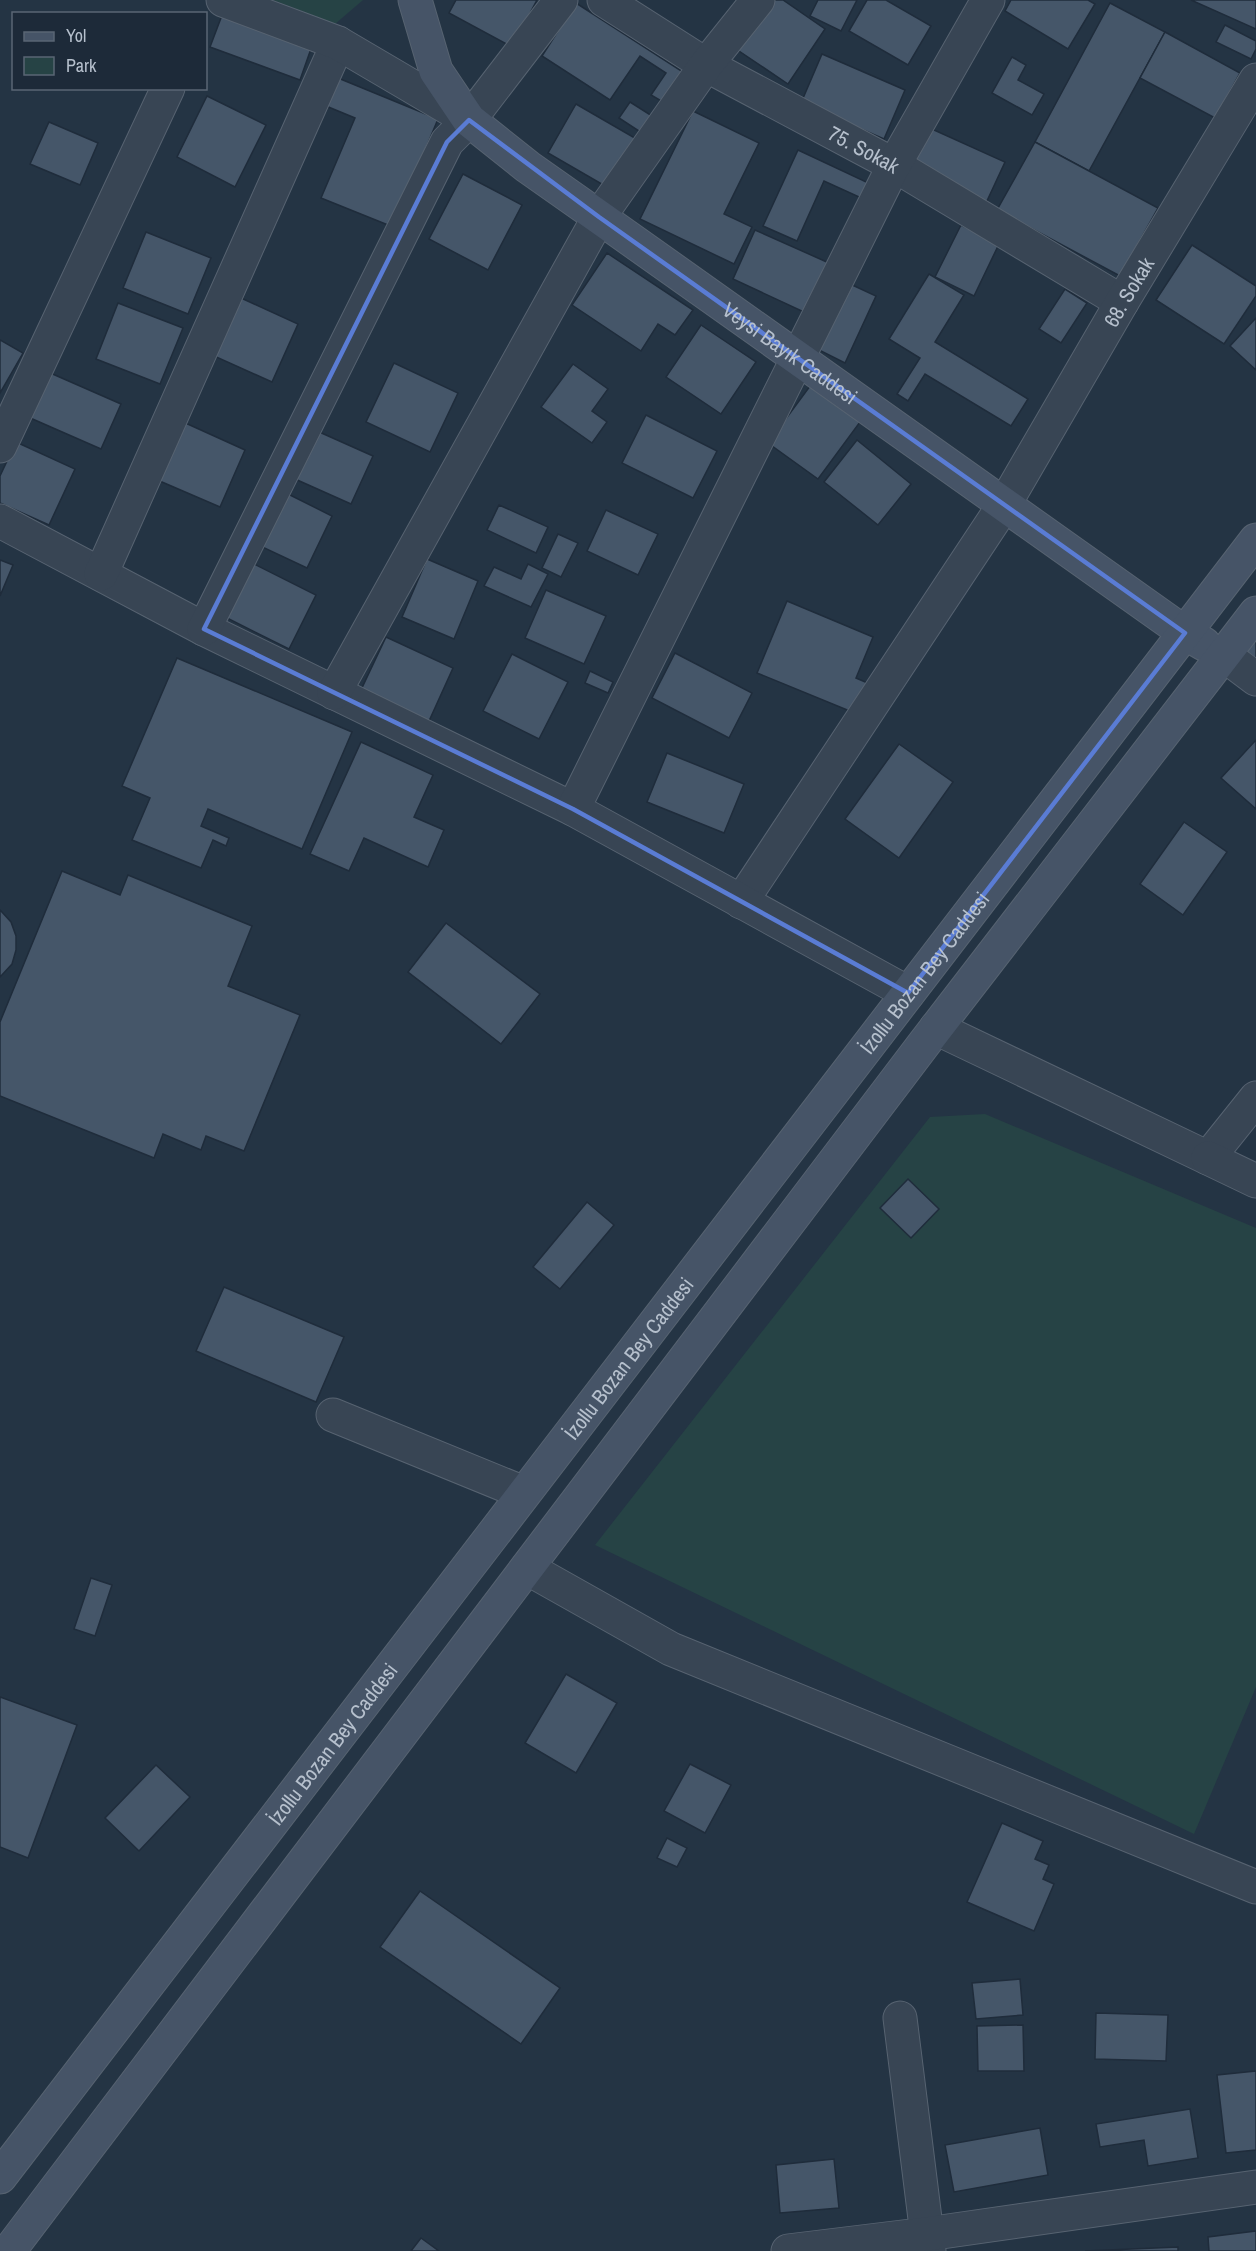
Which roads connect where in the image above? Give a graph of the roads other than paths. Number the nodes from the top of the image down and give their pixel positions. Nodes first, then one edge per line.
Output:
1 (224, 0) edge
2 (415, 0) edge
3 (561, 0) edge
4 (604, 0) edge
5 (758, 0) edge
6 (988, 0) edge
7 (338, 43) junction
8 (706, 65) junction
9 (1256, 80) edge
10 (167, 90) edge
11 (470, 120) junction
12 (894, 165) junction
13 (599, 218) junction
14 (1122, 302) junction
15 (798, 358) junction
16 (0, 447) edge
17 (1004, 505) junction
18 (0, 521) edge
19 (1256, 540) edge
20 (101, 574) junction
21 (1256, 613) edge
22 (204, 628) junction
23 (1185, 633) junction
24 (1224, 655) junction
25 (1256, 680) edge
26 (334, 693) junction
27 (573, 809) junction
28 (741, 902) junction
29 (908, 993) junction
30 (936, 1028) junction
31 (1256, 1098) edge
32 (1208, 1158) junction
33 (1256, 1181) edge
34 (333, 1415) dead end
35 (524, 1493) junction
36 (527, 1568) junction
37 (1256, 1887) edge
38 (900, 2018) dead end
39 (0, 2177) edge
40 (1256, 2187) edge
41 (928, 2243) edge
42 (9, 2251) edge
43 (788, 2251) edge

1 - 7 street
2 - 11 main road, Veysi Bayık Caddesi
3 - 11 street
4 - 8 street, 75. Sokak
5 - 8 street
6 - 12 street
7 - 11 street
7 - 20 street
8 - 12 street, 75. Sokak
8 - 13 street
9 - 14 street, 68. Sokak
10 - 16 street
11 - 13 main road, Veysi Bayık Caddesi
11 - 22 street
12 - 14 street, 75. Sokak
12 - 15 street
13 - 15 main road, Veysi Bayık Caddesi
13 - 26 street
14 - 17 street, 68. Sokak
15 - 17 main road, Veysi Bayık Caddesi
15 - 27 street
17 - 23 main road, Veysi Bayık Caddesi
17 - 28 street, 68. Sokak
18 - 20 street
19 - 23 main road, İzollu Bozan Bey Caddesi
20 - 22 street
21 - 24 main road, İzollu Bozan Bey Caddesi
22 - 26 street
23 - 24 main road, Veysi Bayık Caddesi
23 - 29 main road, İzollu Bozan Bey Caddesi
24 - 25 street
24 - 30 main road, İzollu Bozan Bey Caddesi
26 - 27 street
27 - 28 street
28 - 29 street
29 - 35 main road, İzollu Bozan Bey Caddesi
30 - 32 street
30 - 36 main road, İzollu Bozan Bey Caddesi
31 - 32 street
32 - 33 street
34 - 35 street
35 - 39 main road, İzollu Bozan Bey Caddesi
36 - 37 street
36 - 42 main road, İzollu Bozan Bey Caddesi
38 - 41 street
40 - 41 street
41 - 43 street

